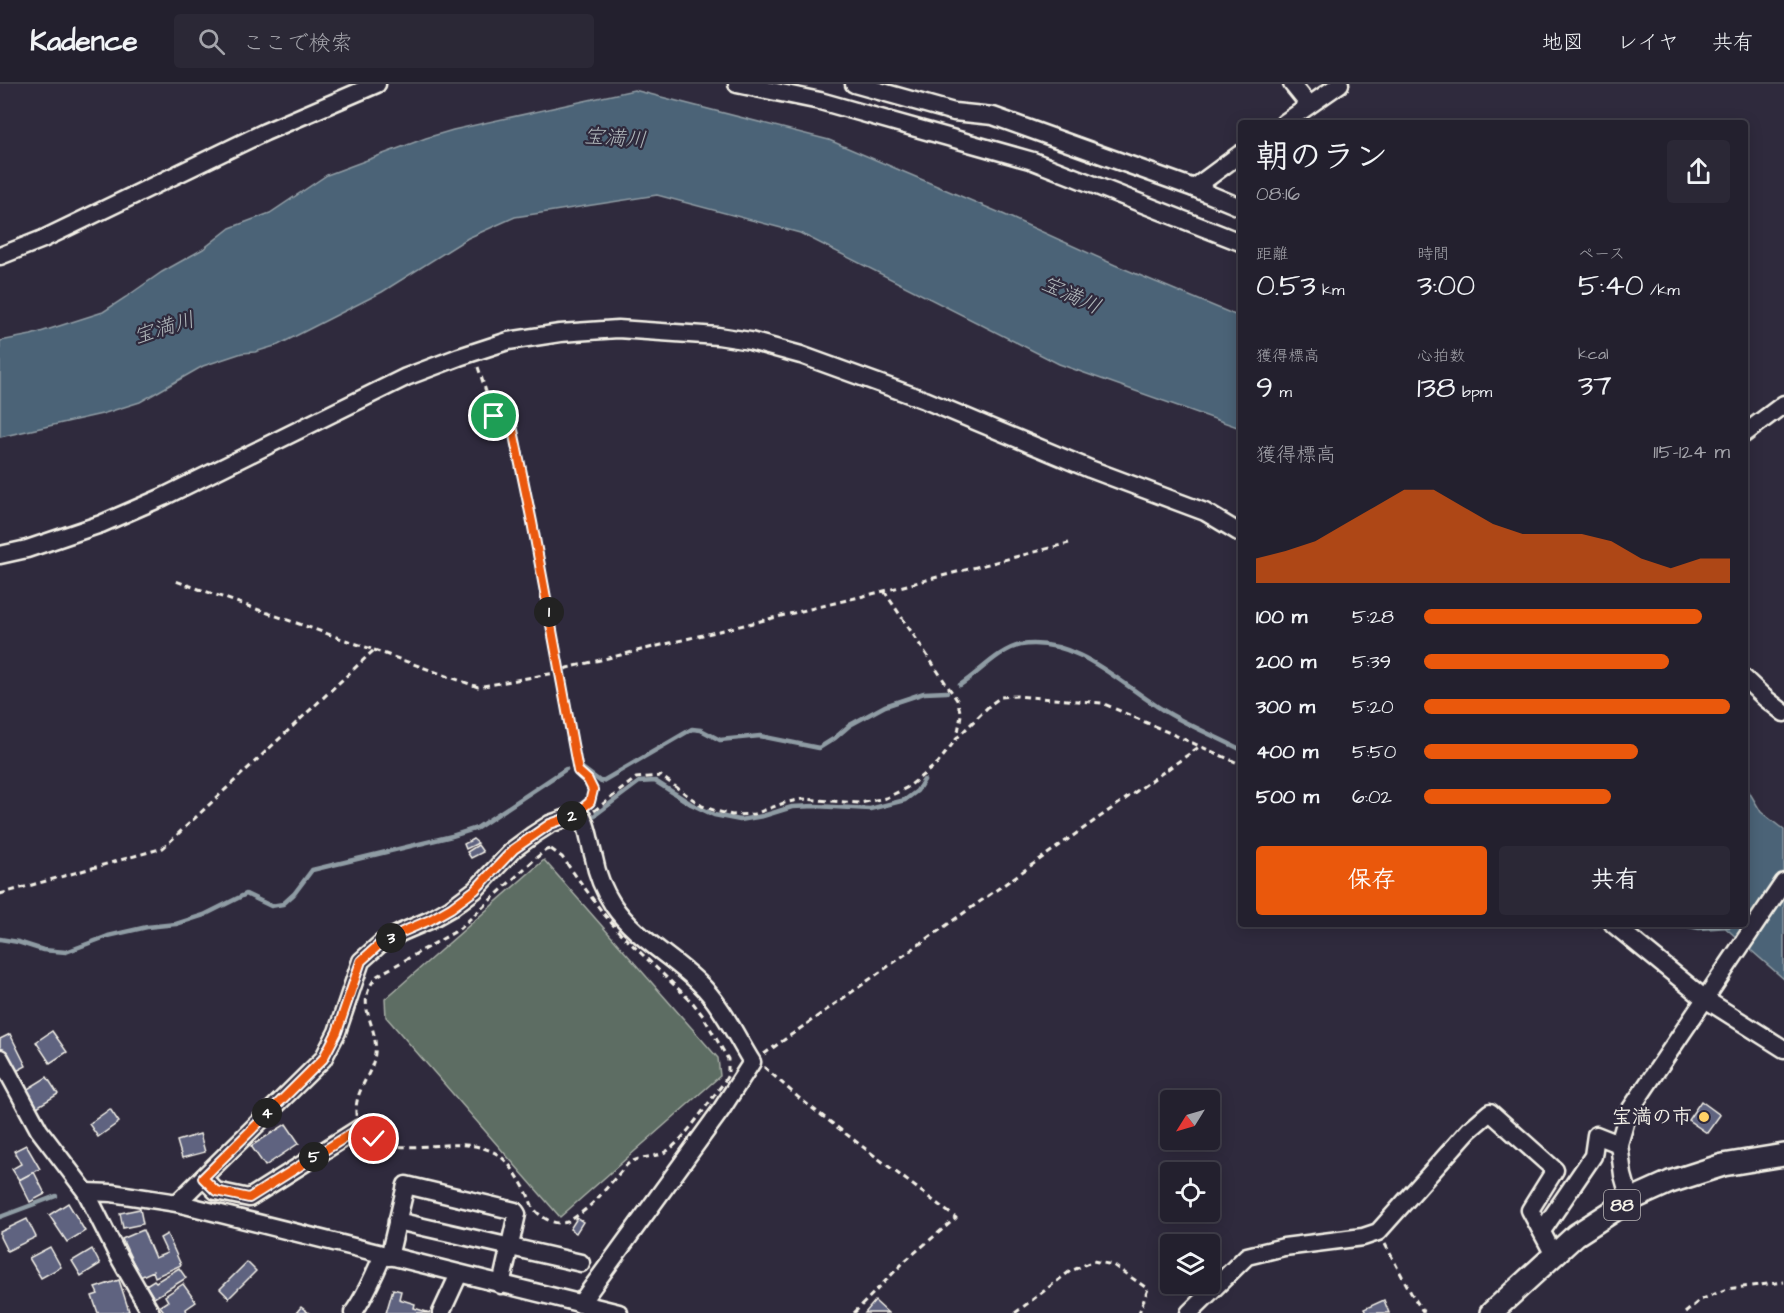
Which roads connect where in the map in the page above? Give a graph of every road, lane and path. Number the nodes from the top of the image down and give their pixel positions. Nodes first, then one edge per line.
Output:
1 (377, 84) edge
2 (737, 84) edge
3 (855, 84) edge
4 (1292, 84) edge
5 (1340, 84) edge
6 (1309, 105) junction
7 (1288, 120) edge
8 (1238, 155) edge
9 (1194, 188) junction
10 (1238, 206) edge
11 (1238, 241) edge
12 (0, 256) edge
13 (480, 372) dead end
14 (1784, 404) edge
15 (1748, 431) edge
16 (1238, 532) edge
17 (1069, 543) dead end
18 (0, 555) edge
19 (173, 580) dead end
20 (884, 591) junction
21 (374, 650) junction
22 (560, 672) junction
23 (1748, 682) edge
24 (1784, 713) edge
25 (957, 738) junction
26 (1199, 747) junction
27 (1238, 763) edge
28 (578, 817) junction
29 (1784, 882) edge
30 (0, 894) edge
31 (1617, 927) edge
32 (1707, 995) junction
33 (1784, 1049) edge
34 (0, 1058) edge
35 (360, 1128) junction
36 (1619, 1144) junction
37 (1784, 1155) edge
38 (203, 1178) junction
39 (86, 1192) junction
40 (1630, 1200) junction
41 (177, 1203) junction
42 (398, 1221) junction
43 (1378, 1232) junction
44 (1542, 1232) junction
45 (510, 1246) junction
46 (1554, 1255) junction
47 (386, 1256) junction
48 (581, 1263) dead end
49 (459, 1274) junction
50 (1784, 1282) edge
51 (501, 1285) junction
52 (580, 1304) junction
53 (151, 1313) edge
54 (353, 1313) edge
55 (441, 1313) edge
56 (619, 1313) edge
57 (854, 1313) edge
58 (1015, 1313) edge
59 (1139, 1313) edge
60 (1189, 1313) edge
61 (1424, 1313) edge
62 (1491, 1313) edge
63 (1685, 1313) edge

1 - 12 street
2 - 11 street
3 - 9 street
4 - 6 street
5 - 6 street
6 - 7 street
8 - 9 street
9 - 10 street
13 - 22 path
14 - 15 street
16 - 18 street
17 - 20 path
19 - 21 path
20 - 22 path
20 - 25 path
21 - 22 path
21 - 30 path
22 - 28 path
23 - 24 street
25 - 26 path
25 - 28 path
26 - 27 path
26 - 57 path
28 - 38 street
28 - 52 street
29 - 32 street
31 - 32 street
32 - 33 street
32 - 36 street
34 - 39 street
35 - 35 path
35 - 38 street
36 - 40 street
36 - 44 street
37 - 40 main road, 88
38 - 41 street
39 - 41 street
39 - 53 street
40 - 46 main road, 88
41 - 47 street
42 - 45 street
42 - 45 street
42 - 47 street
43 - 44 street
43 - 60 street
43 - 61 path
44 - 46 street
45 - 48 street
45 - 51 street
46 - 62 main road, 88
47 - 49 street
47 - 54 street
49 - 51 street
49 - 55 street
50 - 63 path
51 - 52 street
52 - 56 street
58 - 59 path

